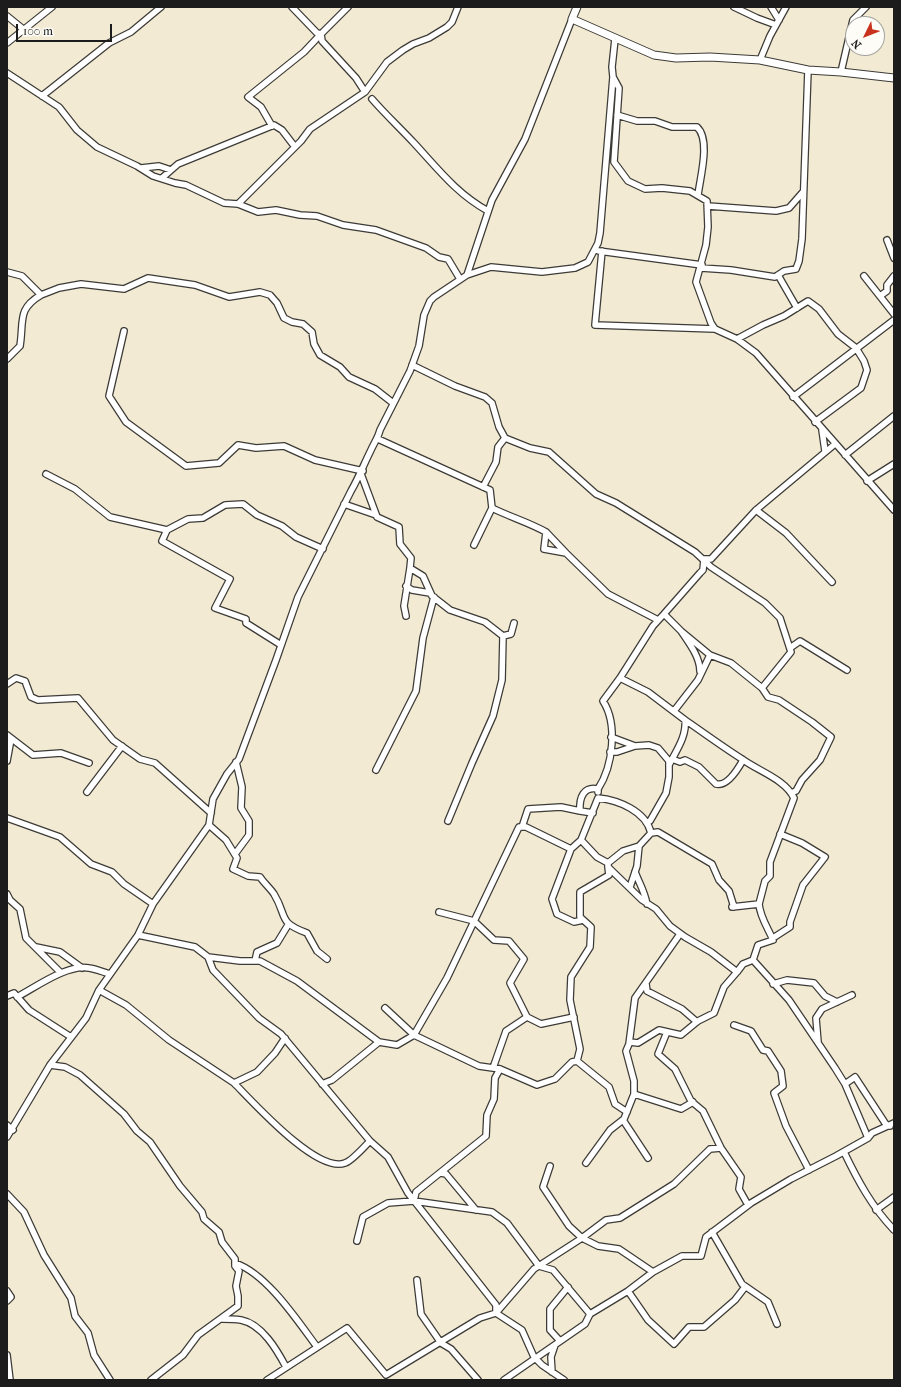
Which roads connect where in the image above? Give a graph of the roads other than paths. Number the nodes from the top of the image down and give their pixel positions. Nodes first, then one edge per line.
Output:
1 (52, 7) edge
2 (161, 7) edge
3 (292, 7) edge
4 (348, 7) edge
5 (458, 7) edge
6 (577, 7) edge
7 (734, 7) edge
8 (771, 7) edge
9 (786, 7) edge
10 (866, 7) edge
11 (7, 16) edge
12 (572, 19) junction
13 (778, 22) junction
14 (23, 29) junction
15 (321, 34) junction
16 (615, 39) junction
17 (7, 43) edge
18 (760, 60) junction
19 (808, 70) junction
20 (841, 72) junction
21 (7, 73) edge
22 (613, 77) junction
23 (894, 78) edge
24 (365, 92) junction
25 (42, 96) junction
26 (372, 99) dead end
27 (617, 115) junction
28 (272, 126) junction
29 (295, 147) junction
30 (141, 168) junction
31 (171, 170) junction
32 (162, 178) junction
33 (803, 192) junction
34 (698, 195) junction
35 (238, 204) junction
36 (708, 206) junction
37 (488, 211) junction
38 (887, 240) dead end
39 (595, 250) junction
40 (602, 251) junction
41 (894, 258) edge
42 (701, 266) junction
43 (7, 272) edge
44 (467, 275) junction
45 (778, 275) junction
46 (864, 276) dead end
47 (894, 276) edge
48 (460, 279) junction
49 (41, 295) junction
50 (880, 296) junction
51 (798, 308) junction
52 (894, 314) edge
53 (894, 320) edge
54 (715, 329) junction
55 (124, 331) dead end
56 (738, 339) junction
57 (856, 348) junction
58 (7, 359) edge
59 (412, 365) junction
60 (793, 397) junction
61 (393, 403) junction
62 (894, 416) edge
63 (815, 422) junction
64 (822, 430) junction
65 (505, 438) junction
66 (378, 439) junction
67 (835, 444) junction
68 (825, 451) junction
69 (845, 456) junction
70 (894, 464) edge
71 (362, 473) junction
72 (46, 474) dead end
73 (867, 481) junction
74 (483, 487) junction
75 (344, 504) junction
76 (492, 508) junction
77 (756, 510) junction
78 (894, 510) edge
79 (376, 515) junction
80 (166, 530) junction
81 (546, 532) junction
82 (474, 545) dead end
83 (323, 549) junction
84 (566, 553) junction
85 (704, 559) junction
86 (410, 568) junction
87 (832, 582) dead end
88 (406, 586) junction
89 (432, 595) junction
90 (664, 614) junction
91 (406, 616) dead end
92 (658, 620) junction
93 (514, 622) dead end
94 (681, 631) junction
95 (503, 636) junction
96 (281, 645) junction
97 (790, 648) junction
98 (710, 655) junction
99 (847, 670) dead end
100 (700, 674) junction
101 (620, 678) junction
102 (7, 684) edge
103 (762, 688) junction
104 (674, 711) junction
105 (685, 720) junction
106 (9, 737) edge
107 (611, 737) junction
108 (122, 746) junction
109 (636, 746) junction
110 (610, 752) junction
111 (672, 758) junction
112 (743, 760) junction
113 (7, 761) edge
114 (236, 762) junction
115 (89, 763) dead end
116 (670, 765) junction
117 (376, 770) dead end
118 (598, 789) junction
119 (87, 792) dead end
120 (791, 793) junction
121 (598, 798) junction
122 (580, 810) junction
123 (211, 813) junction
124 (593, 813) junction
125 (7, 818) edge
126 (448, 821) dead end
127 (646, 822) junction
128 (209, 825) junction
129 (522, 827) junction
130 (651, 833) junction
131 (780, 834) junction
132 (581, 840) junction
133 (639, 846) junction
134 (571, 849) junction
135 (234, 854) junction
136 (608, 865) junction
137 (635, 872) junction
138 (630, 887) junction
139 (7, 894) edge
140 (153, 904) junction
141 (647, 904) junction
142 (759, 904) junction
143 (439, 912) dead end
144 (584, 920) junction
145 (474, 921) junction
146 (288, 925) junction
147 (680, 934) junction
148 (138, 935) junction
149 (773, 938) junction
150 (35, 947) junction
151 (208, 957) junction
152 (327, 958) dead end
153 (753, 960) junction
154 (255, 961) junction
155 (82, 968) junction
156 (60, 972) junction
157 (737, 972) junction
158 (110, 974) junction
159 (646, 984) junction
160 (774, 984) junction
161 (99, 990) junction
162 (852, 995) dead end
163 (7, 996) edge
164 (17, 997) junction
165 (837, 1002) junction
166 (385, 1008) dead end
167 (527, 1017) junction
168 (574, 1017) junction
169 (697, 1022) junction
170 (734, 1025) dead end
171 (667, 1032) junction
172 (414, 1035) junction
173 (71, 1037) junction
174 (285, 1038) junction
175 (379, 1042) junction
176 (630, 1042) junction
177 (818, 1042) junction
178 (577, 1061) junction
179 (50, 1065) junction
180 (496, 1068) junction
181 (234, 1084) junction
182 (322, 1084) junction
183 (845, 1084) junction
184 (634, 1094) junction
185 (693, 1102) junction
186 (627, 1112) junction
187 (623, 1120) junction
188 (894, 1123) edge
189 (7, 1125) edge
190 (887, 1126) junction
191 (894, 1126) edge
192 (13, 1130) junction
193 (7, 1137) edge
194 (868, 1138) junction
195 (370, 1141) junction
196 (721, 1148) junction
197 (844, 1152) junction
198 (648, 1158) dead end
199 (586, 1164) dead end
200 (550, 1166) dead end
201 (808, 1170) junction
202 (441, 1173) junction
203 (7, 1194) edge
204 (894, 1197) edge
205 (414, 1201) junction
206 (748, 1205) junction
207 (476, 1210) junction
208 (876, 1210) junction
209 (894, 1230) edge
210 (712, 1232) junction
211 (582, 1238) junction
212 (357, 1241) dead end
213 (235, 1263) junction
214 (539, 1266) junction
215 (653, 1272) junction
216 (417, 1280) dead end
217 (568, 1287) junction
218 (745, 1287) junction
219 (7, 1291) edge
220 (628, 1291) junction
221 (7, 1301) edge
222 (496, 1313) junction
223 (590, 1314) junction
224 (222, 1319) junction
225 (777, 1324) dead end
226 (441, 1343) junction
227 (557, 1343) junction
228 (318, 1347) junction
229 (7, 1356) edge
230 (536, 1358) junction
231 (8, 1366) edge
232 (286, 1367) junction
233 (552, 1372) junction
234 (10, 1380) edge
235 (110, 1380) edge
236 (151, 1380) edge
237 (267, 1380) edge
238 (478, 1380) edge
239 (504, 1380) edge
240 (564, 1380) edge

1 - 14 street
2 - 25 street
3 - 15 street
4 - 15 street
5 - 24 street
6 - 12 street
7 - 13 street
8 - 13 street
9 - 13 street
10 - 20 street
11 - 14 street
12 - 16 street
12 - 37 street
13 - 18 street
14 - 17 street
15 - 24 street
15 - 28 street
16 - 18 street
16 - 22 street
18 - 19 street
19 - 20 street
19 - 33 street
20 - 23 street
21 - 25 street
22 - 27 street
22 - 39 street
24 - 29 street
25 - 30 street
26 - 37 street
27 - 34 street
27 - 34 street
28 - 29 street
28 - 31 street
29 - 35 street
30 - 31 street
30 - 32 street
31 - 32 street
32 - 35 street
33 - 36 street
33 - 45 street
34 - 36 street
35 - 48 street
36 - 42 street
37 - 44 street
38 - 41 street
39 - 40 street
39 - 44 street
40 - 42 street
40 - 54 street
42 - 45 street
42 - 54 street
43 - 49 street
44 - 48 street
45 - 51 street
46 - 50 street
47 - 50 street
48 - 59 street
49 - 58 street
49 - 61 street
50 - 52 street
51 - 56 street
51 - 57 street
53 - 57 street
54 - 56 street
55 - 71 street
56 - 60 street
57 - 60 street
57 - 63 street
59 - 61 street
59 - 65 street
60 - 63 street
61 - 66 street
62 - 69 street
63 - 64 street
64 - 67 street
64 - 68 street
65 - 74 street
65 - 85 street
66 - 71 street
66 - 74 street
67 - 68 street
67 - 69 street
68 - 77 street
69 - 73 street
70 - 73 street
71 - 75 street
71 - 79 street
72 - 80 street
73 - 78 street
74 - 76 street
75 - 79 street
75 - 83 street
76 - 81 street
76 - 82 street
77 - 85 street
77 - 87 street
79 - 86 street
80 - 83 street
80 - 96 street
81 - 84 street
81 - 84 street
83 - 96 street
84 - 92 street
85 - 90 street
85 - 97 street
86 - 88 street
86 - 89 street
88 - 89 street
88 - 91 street
89 - 95 street
89 - 117 street
90 - 92 street
90 - 94 street
92 - 101 street
93 - 95 street
94 - 98 street
94 - 100 street
95 - 126 street
96 - 114 street
97 - 99 street
97 - 103 street
98 - 100 street
98 - 103 street
100 - 104 street
101 - 104 street
101 - 107 street
102 - 108 street
103 - 120 street
104 - 105 street
105 - 111 street
105 - 112 street
106 - 113 street
106 - 115 street
107 - 109 street
107 - 110 street
108 - 119 street
108 - 123 street
109 - 110 street
109 - 116 street
110 - 118 street
111 - 112 street
111 - 116 street
112 - 120 street
114 - 123 street
114 - 135 street
116 - 127 street
118 - 121 street
118 - 122 street
120 - 131 street
121 - 124 street
121 - 127 street
122 - 124 street
122 - 129 street
123 - 128 street
124 - 132 street
125 - 140 street
127 - 130 street
128 - 135 street
128 - 140 street
129 - 134 street
129 - 145 street
130 - 133 street
130 - 142 street
131 - 142 street
131 - 149 street
132 - 134 street
132 - 136 street
133 - 136 street
133 - 137 street
134 - 144 street
135 - 146 street
136 - 138 street
136 - 144 street
137 - 138 street
137 - 141 street
138 - 141 street
139 - 150 street
140 - 148 street
141 - 147 street
142 - 149 street
143 - 145 street
144 - 168 street
145 - 167 street
145 - 172 street
146 - 152 street
146 - 154 street
147 - 157 street
147 - 159 street
148 - 151 street
148 - 158 street
149 - 153 street
150 - 155 street
150 - 156 street
151 - 154 street
151 - 174 street
153 - 157 street
153 - 160 street
154 - 175 street
155 - 156 street
155 - 158 street
156 - 164 street
157 - 169 street
158 - 161 street
159 - 169 street
159 - 176 street
160 - 165 street
160 - 177 street
161 - 173 street
161 - 181 street
162 - 165 street
163 - 164 street
164 - 173 street
165 - 177 street
166 - 172 street
167 - 168 street
167 - 180 street
168 - 178 street
169 - 171 street
170 - 201 street
171 - 176 street
171 - 185 street
172 - 175 street
172 - 180 street
173 - 179 street
174 - 181 street
174 - 182 street
175 - 182 street
176 - 184 street
177 - 183 street
178 - 180 street
178 - 186 street
179 - 192 street
179 - 213 street
180 - 202 street
181 - 195 street
182 - 195 street
183 - 190 street
183 - 194 street
184 - 185 street
184 - 186 street
185 - 196 street
186 - 187 street
187 - 198 street
187 - 199 street
188 - 190 street
189 - 192 street
190 - 191 street
190 - 194 street
192 - 193 street
194 - 197 street
195 - 205 street
196 - 206 street
196 - 211 street
197 - 201 street
197 - 208 street
200 - 211 street
201 - 206 street
202 - 205 street
202 - 207 street
203 - 235 street
204 - 208 street
205 - 207 street
205 - 212 street
205 - 222 street
206 - 210 street
207 - 214 street
208 - 209 street
210 - 215 street
210 - 218 street
211 - 214 street
211 - 215 street
213 - 224 street
213 - 228 street
214 - 217 street
214 - 222 street
215 - 220 street
216 - 226 street
217 - 223 street
217 - 227 street
218 - 220 street
218 - 225 street
219 - 221 street
220 - 223 street
222 - 226 street
222 - 230 street
223 - 227 street
224 - 232 street
224 - 236 street
226 - 228 street
226 - 238 street
227 - 230 street
227 - 233 street
228 - 232 street
229 - 231 street
230 - 233 street
230 - 239 street
231 - 234 street
232 - 237 street
233 - 240 street

